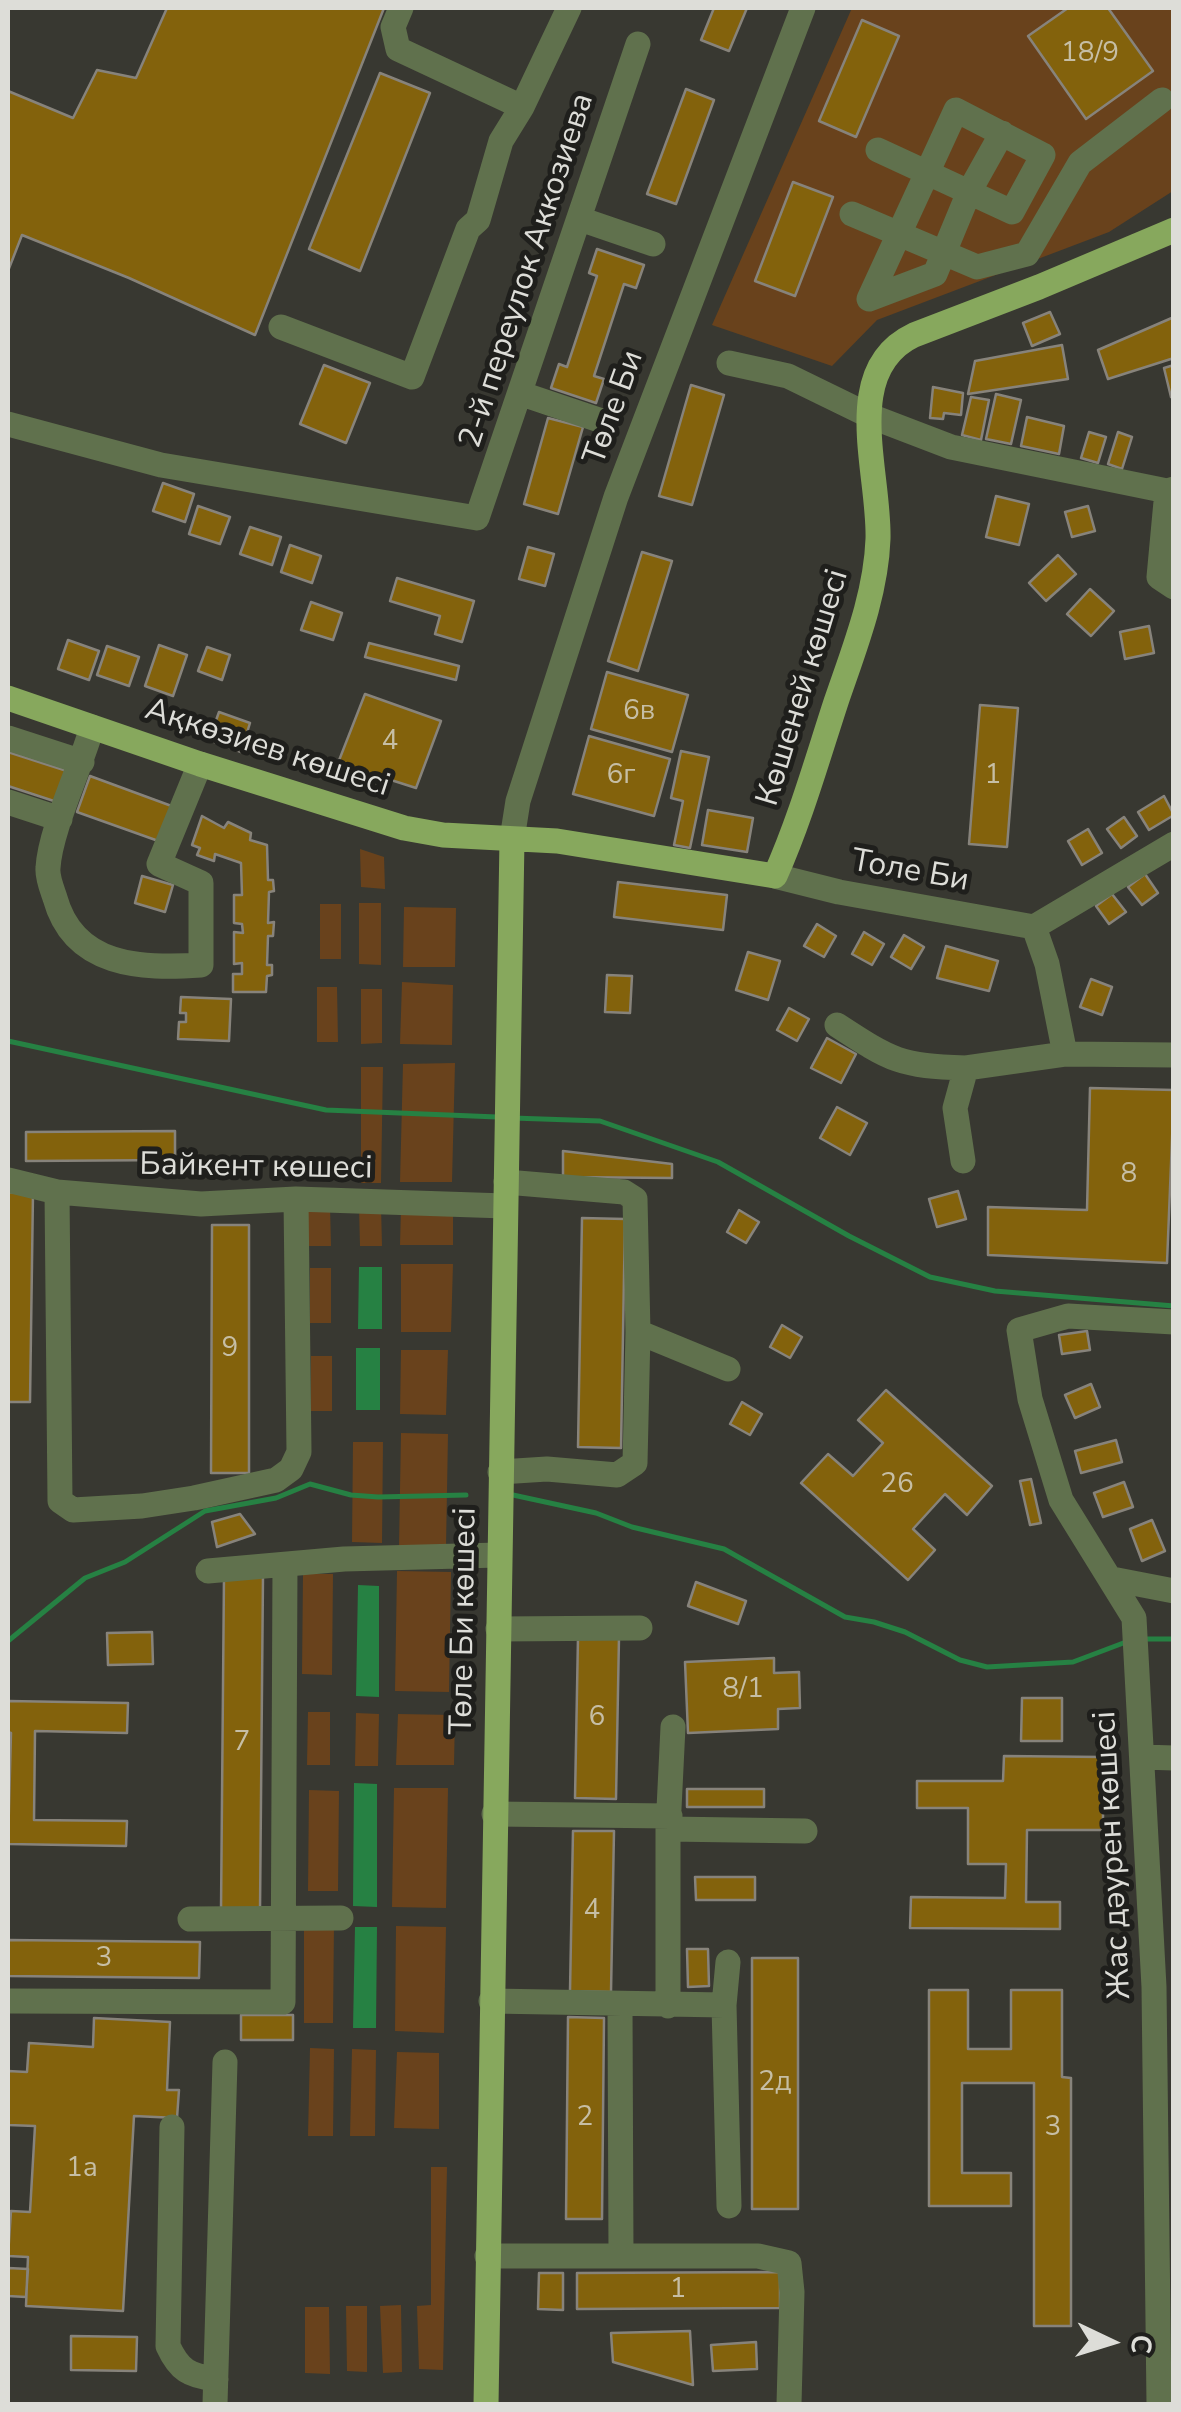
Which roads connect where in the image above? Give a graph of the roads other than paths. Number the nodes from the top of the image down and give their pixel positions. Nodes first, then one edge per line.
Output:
1 (400, 8) edge
2 (569, 8) edge
3 (803, 8) edge
4 (638, 44) dead end
5 (1162, 100) dead end
6 (522, 107) junction
7 (1002, 134) junction
8 (878, 150) dead end
9 (929, 173) junction
10 (969, 192) junction
11 (852, 214) dead end
12 (580, 219) junction
13 (1174, 230) edge
14 (898, 234) junction
15 (653, 244) dead end
16 (943, 252) junction
17 (1027, 254) junction
18 (1039, 288) junction
19 (281, 326) dead end
20 (729, 363) dead end
21 (522, 394) junction
22 (870, 416) junction
23 (606, 422) dead end
24 (8, 424) edge
25 (1170, 490) edge
26 (1174, 587) edge
27 (8, 698) edge
28 (92, 727) junction
29 (8, 738) edge
30 (82, 762) junction
31 (200, 764) junction
32 (8, 802) edge
33 (60, 819) junction
34 (512, 839) junction
35 (1174, 844) edge
36 (774, 876) junction
37 (1034, 927) junction
38 (838, 1025) dead end
39 (1064, 1054) junction
40 (1174, 1055) edge
41 (966, 1068) junction
42 (963, 1161) dead end
43 (8, 1180) edge
44 (57, 1192) junction
45 (505, 1194) junction
46 (296, 1199) junction
47 (1174, 1322) edge
48 (638, 1332) junction
49 (728, 1369) dead end
50 (500, 1472) junction
51 (499, 1555) junction
52 (286, 1564) junction
53 (208, 1571) dead end
54 (1112, 1579) junction
55 (1174, 1590) edge
56 (1116, 1607) dead end
57 (640, 1628) dead end
58 (498, 1629) junction
59 (1132, 1674) dead end
60 (673, 1727) dead end
61 (1142, 1757) junction
62 (1174, 1758) edge
63 (494, 1814) junction
64 (669, 1822) junction
65 (805, 1831) dead end
66 (341, 1918) dead end
67 (190, 1919) dead end
68 (284, 1920) junction
69 (728, 1962) dead end
70 (1164, 1988) edge
71 (8, 2001) edge
72 (491, 2001) junction
73 (620, 2005) junction
74 (668, 2006) junction
75 (724, 2006) junction
76 (225, 2062) dead end
77 (172, 2127) dead end
78 (730, 2206) dead end
79 (487, 2256) junction
80 (622, 2256) junction
81 (215, 2392) edge
82 (486, 2404) edge
83 (789, 2404) edge
84 (1159, 2404) edge

1 - 6 street
2 - 6 street
3 - 34 street, Төле Би
4 - 12 street, 2-й переулок Аккозиева
5 - 17 street
6 - 19 street
7 - 9 street
7 - 10 street
7 - 10 street
8 - 9 street
9 - 10 street
9 - 14 street
10 - 16 street
11 - 14 street
12 - 15 street
12 - 21 street, 2-й переулок Аккозиева
13 - 18 main road, Көшеней көшесі
14 - 16 street
14 - 16 street
16 - 17 street
17 - 18 street
18 - 22 main road, Көшеней көшесі
20 - 22 street
21 - 23 street
21 - 24 street, 2-й переулок Аккозиева
22 - 25 street
22 - 36 main road, Көшеней көшесі
25 - 26 street
27 - 28 main road, Ақкөзиев көшесі
28 - 30 street
28 - 31 main road, Ақкөзиев көшесі
29 - 30 street
30 - 33 street
31 - 33 street
31 - 34 main road, Ақкөзиев көшесі
32 - 33 street
34 - 36 main road, Ақкөзиев көшесі
34 - 45 main road, Төле Би көшесі
35 - 37 street
36 - 37 street, Толе Би
37 - 39 street
38 - 41 street
39 - 40 street
39 - 41 street
41 - 42 street
43 - 44 street, Байкент көшесі
44 - 46 street, Байкент көшесі
44 - 46 street
45 - 46 street, Байкент көшесі
45 - 48 street, Байкент көшесі
45 - 50 main road, Төле Би көшесі
47 - 54 street, Жас дәурен көшесі
48 - 49 street
48 - 50 street
50 - 51 main road, Төле Би көшесі
51 - 52 street
51 - 58 main road, Төле Би көшесі
52 - 53 street
52 - 68 street
54 - 55 street
54 - 61 street, Жас дәурен көшесі
56 - 59 street
57 - 58 street
58 - 63 main road, Төле Би көшесі
60 - 64 street
61 - 62 street
61 - 70 street, Жас дәурен көшесі
63 - 64 street
63 - 72 main road, Төле Би көшесі
64 - 65 street
64 - 74 street
66 - 68 street
67 - 68 street
68 - 71 street
69 - 75 street
70 - 84 street, Жас дәурен көшесі
72 - 73 street
72 - 79 main road, Төле Би көшесі
73 - 74 street
73 - 80 street
74 - 75 street
75 - 78 street
76 - 81 street
77 - 81 street
79 - 80 street
79 - 82 main road, Төле Би көшесі
80 - 83 street

